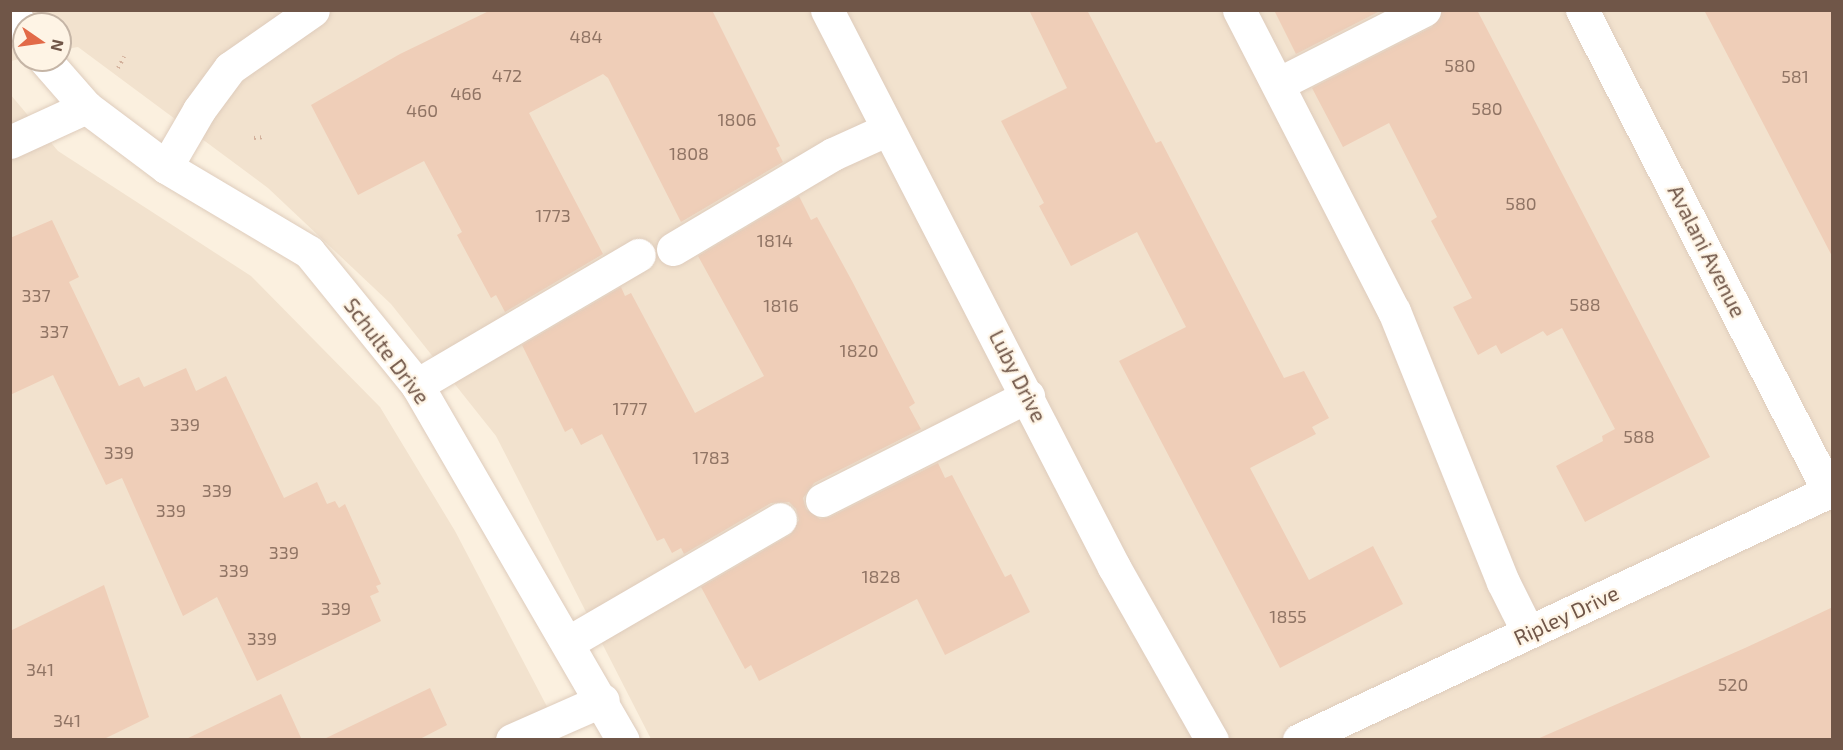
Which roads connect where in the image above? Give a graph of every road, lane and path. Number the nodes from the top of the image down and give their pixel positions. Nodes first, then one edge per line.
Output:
1 (313, 10) edge
2 (826, 10) edge
3 (1239, 10) edge
4 (1424, 10) edge
5 (1582, 10) edge
6 (123, 57) dead end
7 (118, 68) dead end
8 (55, 72) edge
9 (1278, 84) junction
10 (86, 107) junction
11 (888, 129) junction
12 (265, 137) dead end
13 (254, 138) dead end
14 (10, 142) edge
15 (166, 167) junction
16 (673, 249) dead end
17 (639, 255) dead end
18 (417, 386) junction
19 (1028, 396) junction
20 (1831, 491) edge
21 (822, 500) dead end
22 (780, 519) dead end
23 (1528, 633) junction
24 (569, 642) junction
25 (603, 700) junction
26 (512, 740) edge
27 (623, 740) edge
28 (1212, 740) edge
29 (1299, 740) edge

1 - 15 street
2 - 11 street, Luby Drive
3 - 9 street
4 - 9 street
5 - 20 street, Avalani Avenue
6 - 7 path
8 - 10 street, Schulte Drive
9 - 23 street
10 - 14 street
10 - 15 street, Schulte Drive
11 - 16 street
11 - 19 street, Luby Drive
12 - 13 path
15 - 18 street, Schulte Drive
17 - 18 street
18 - 24 street, Schulte Drive
19 - 21 street
19 - 28 street, Luby Drive
20 - 23 street, Ripley Drive
22 - 24 street
23 - 29 street, Ripley Drive
24 - 25 street, Schulte Drive
25 - 26 street
25 - 27 street, Schulte Drive

